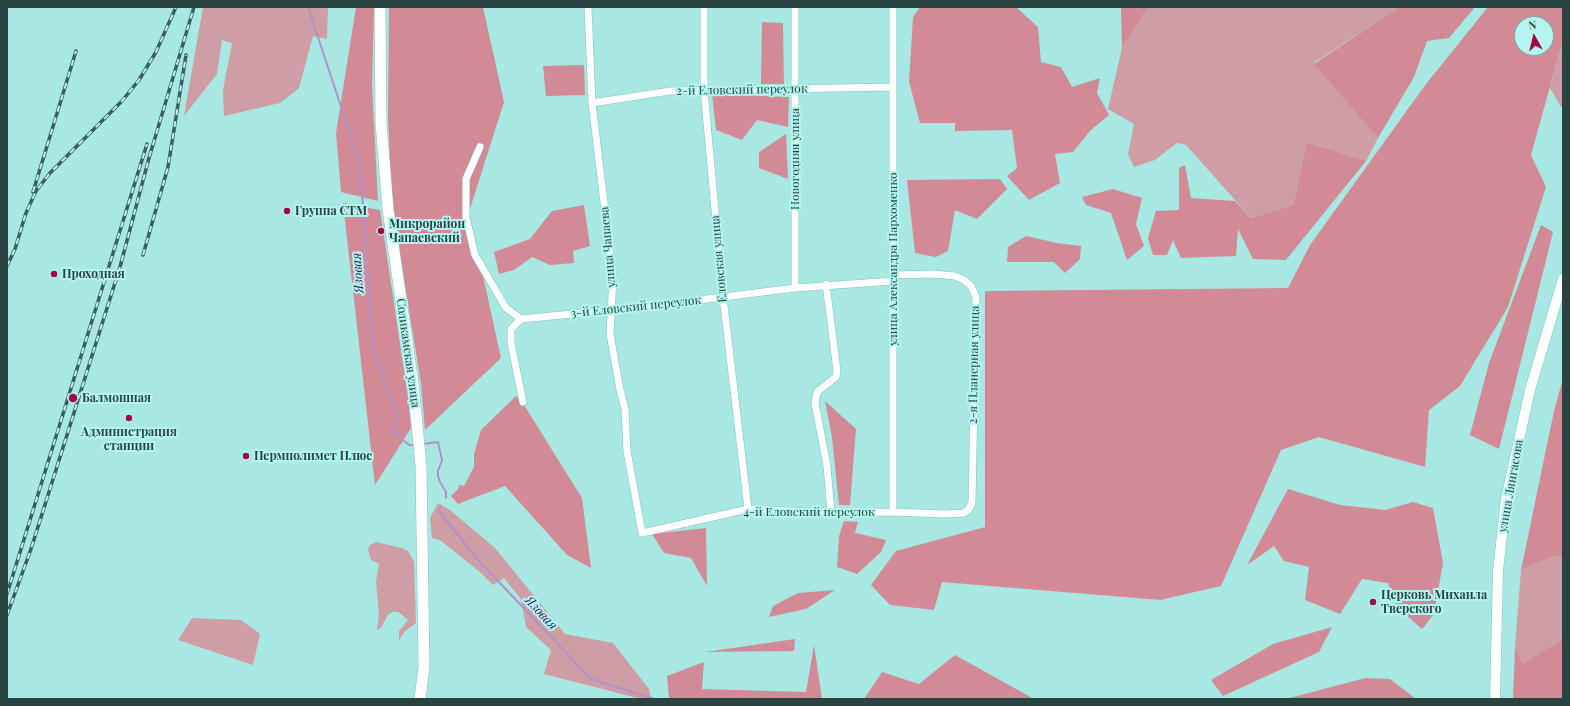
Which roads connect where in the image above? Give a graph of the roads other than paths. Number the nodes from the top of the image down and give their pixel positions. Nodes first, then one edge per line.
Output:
1 (380, 7) edge
2 (588, 7) edge
3 (704, 7) edge
4 (795, 7) edge
5 (893, 7) edge
6 (892, 87) junction
7 (795, 89) junction
8 (704, 90) junction
9 (592, 103) junction
10 (480, 147) dead end
11 (893, 278) junction
12 (1563, 279) edge
13 (826, 284) junction
14 (795, 288) junction
15 (723, 297) junction
16 (612, 310) junction
17 (522, 319) junction
18 (523, 402) dead end
19 (972, 502) joint
20 (748, 509) junction
21 (892, 512) junction
22 (831, 513) junction
23 (642, 533) joint
24 (420, 699) edge
25 (1495, 699) edge

1 - 24 main road, Соликамская улица
2 - 9 street, улица Чапаева
3 - 8 street, Еловская улица
4 - 7 street, Новогодняя улица
5 - 6 street, улица Александра Пархоменко
6 - 7 street, 2-й Еловский переулок
6 - 11 street, улица Александра Пархоменко
7 - 8 street, 2-й Еловский переулок
7 - 14 street, Новогодняя улица
8 - 9 street, 2-й Еловский переулок
8 - 15 street, Еловская улица
9 - 16 street, улица Чапаева
10 - 17 street
11 - 13 street, 3-й Еловский переулок
11 - 19 street, 2-я Планерная улица
11 - 21 street, улица Александра Пархоменко
12 - 25 main road, улица Лянгасова
13 - 14 street, 3-й Еловский переулок
13 - 22 street
14 - 15 street, 3-й Еловский переулок
15 - 16 street, 3-й Еловский переулок
15 - 20 street, Еловская улица
16 - 17 street, 3-й Еловский переулок
16 - 23 street, улица Чапаева
17 - 18 street
19 - 21 street, 4-й Еловский переулок
20 - 22 street, 4-й Еловский переулок
20 - 23 street, 4-й Еловский переулок
21 - 22 street, 4-й Еловский переулок

